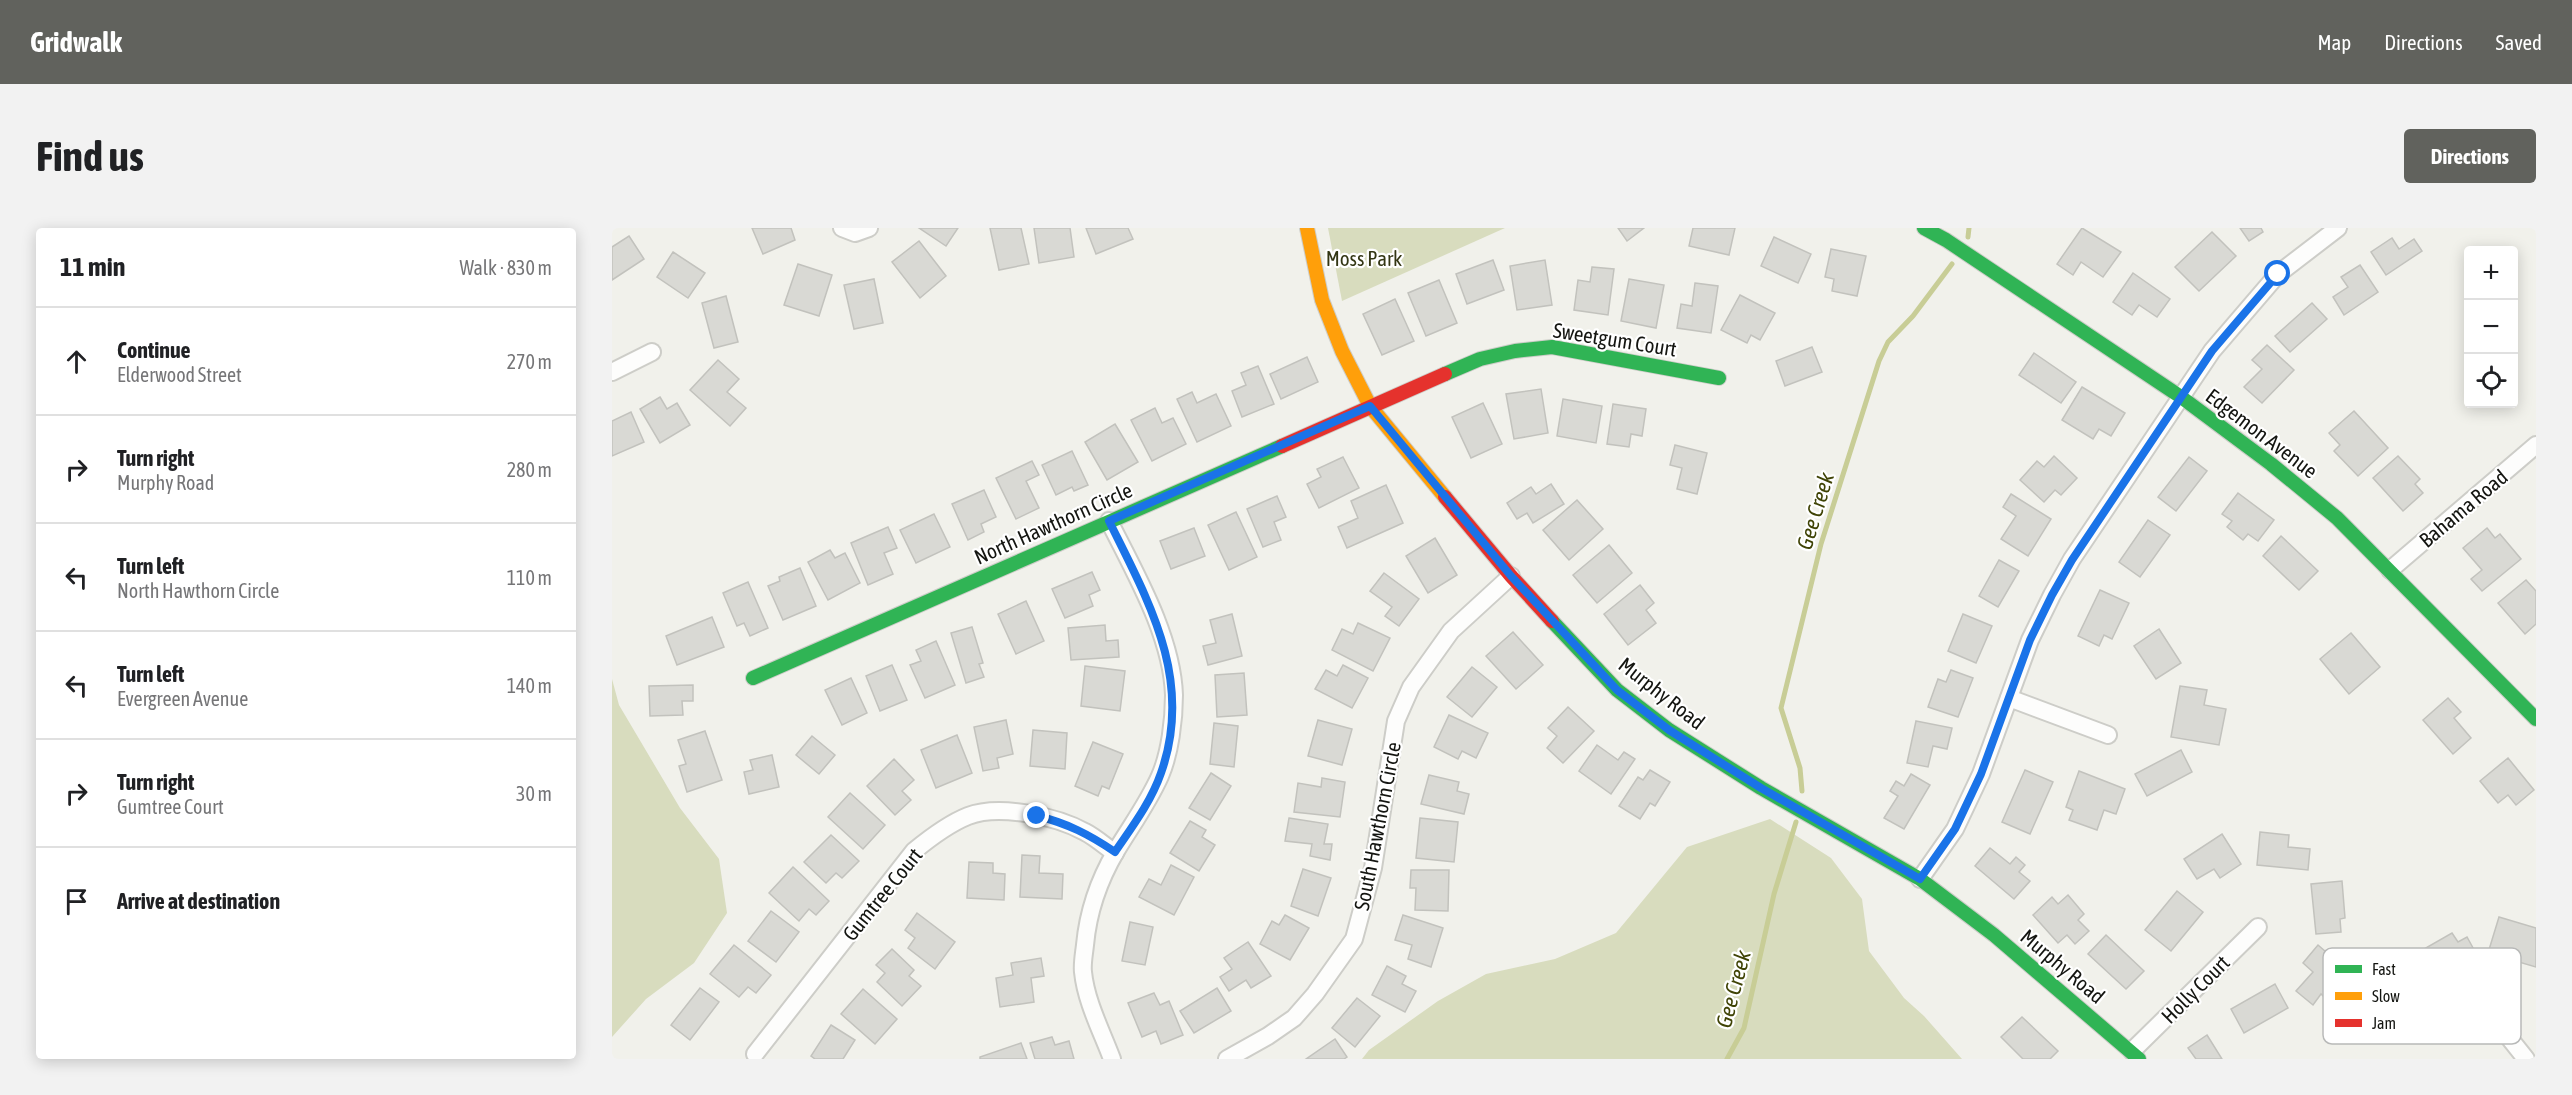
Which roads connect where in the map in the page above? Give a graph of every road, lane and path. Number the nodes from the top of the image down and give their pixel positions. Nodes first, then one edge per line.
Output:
1 (842, 228) edge
2 (868, 228) edge
3 (1307, 228) edge
4 (1924, 228) edge
5 (2338, 228) edge
6 (652, 352) dead end
7 (612, 372) edge
8 (1719, 378) dead end
9 (2181, 398) junction
10 (1370, 406) junction
11 (2536, 445) edge
12 (1109, 521) junction
13 (2390, 570) junction
14 (1511, 576) junction
15 (753, 678) dead end
16 (2009, 698) junction
17 (2536, 719) edge
18 (2108, 735) dead end
19 (1115, 852) junction
20 (1920, 879) junction
21 (2258, 927) dead end
22 (2514, 1044) edge
23 (755, 1054) dead end
24 (2135, 1055) edge
25 (1112, 1059) edge
26 (1227, 1059) edge
27 (2526, 1059) edge

1 - 2 street
3 - 10 street, Murphy Road
4 - 9 street, Edgemon Avenue
5 - 9 street
6 - 7 street
8 - 10 street, Sweetgum Court
9 - 13 street, Edgemon Avenue
9 - 16 street
10 - 12 street, North Hawthorn Circle
10 - 14 street, Murphy Road
11 - 13 street, Bahama Road
12 - 15 street, North Hawthorn Circle
12 - 19 street
13 - 17 street, Edgemon Avenue
14 - 20 street, Murphy Road
14 - 26 street, South Hawthorn Circle
16 - 18 street
16 - 20 street
19 - 23 street, Gumtree Court
19 - 25 street
20 - 24 street, Murphy Road
21 - 24 street, Holly Court
22 - 27 street

